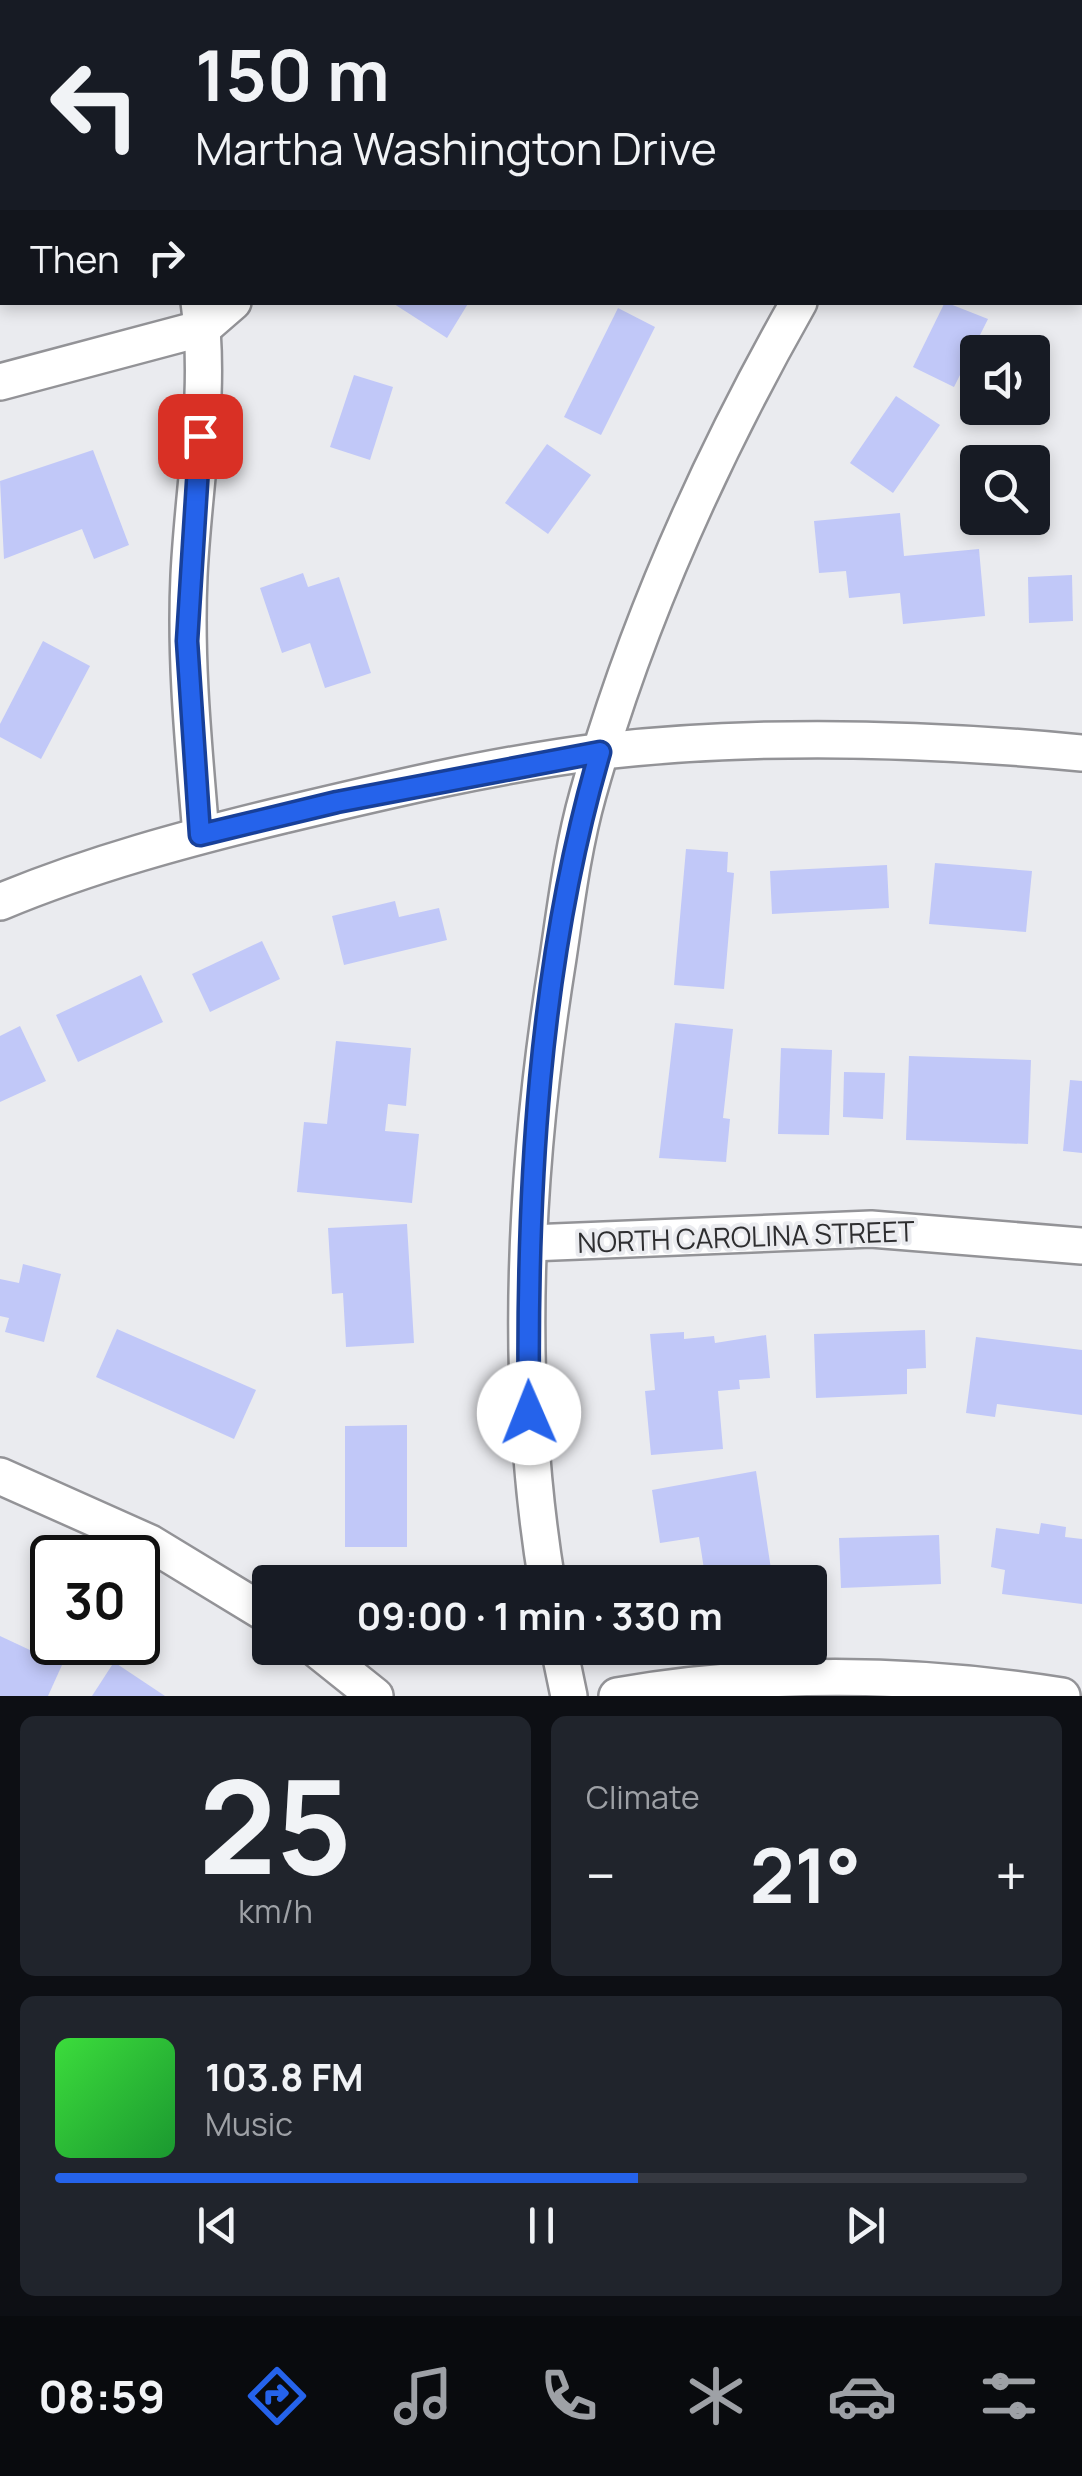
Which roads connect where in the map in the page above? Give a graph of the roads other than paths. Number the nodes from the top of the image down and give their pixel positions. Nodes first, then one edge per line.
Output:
1 (225, 305) edge
2 (797, 305) edge
3 (200, 315) edge
4 (0, 382) edge
5 (600, 752) junction
6 (1082, 753) edge
7 (200, 835) junction
8 (0, 902) edge
9 (530, 1243) junction
10 (1082, 1246) edge
11 (0, 1476) edge
12 (545, 1565) edge
13 (252, 1605) edge
14 (336, 1665) edge
15 (562, 1665) edge
16 (375, 1696) edge
17 (568, 1696) edge
18 (617, 1696) edge
19 (1062, 1696) edge

1 - 3 street
2 - 5 street
3 - 4 street
3 - 7 street
5 - 6 street
5 - 7 street
5 - 9 street
7 - 8 street
9 - 10 street, NORTH CAROLINA STREET
9 - 12 street
11 - 13 street
14 - 16 street
15 - 17 street
18 - 19 street

